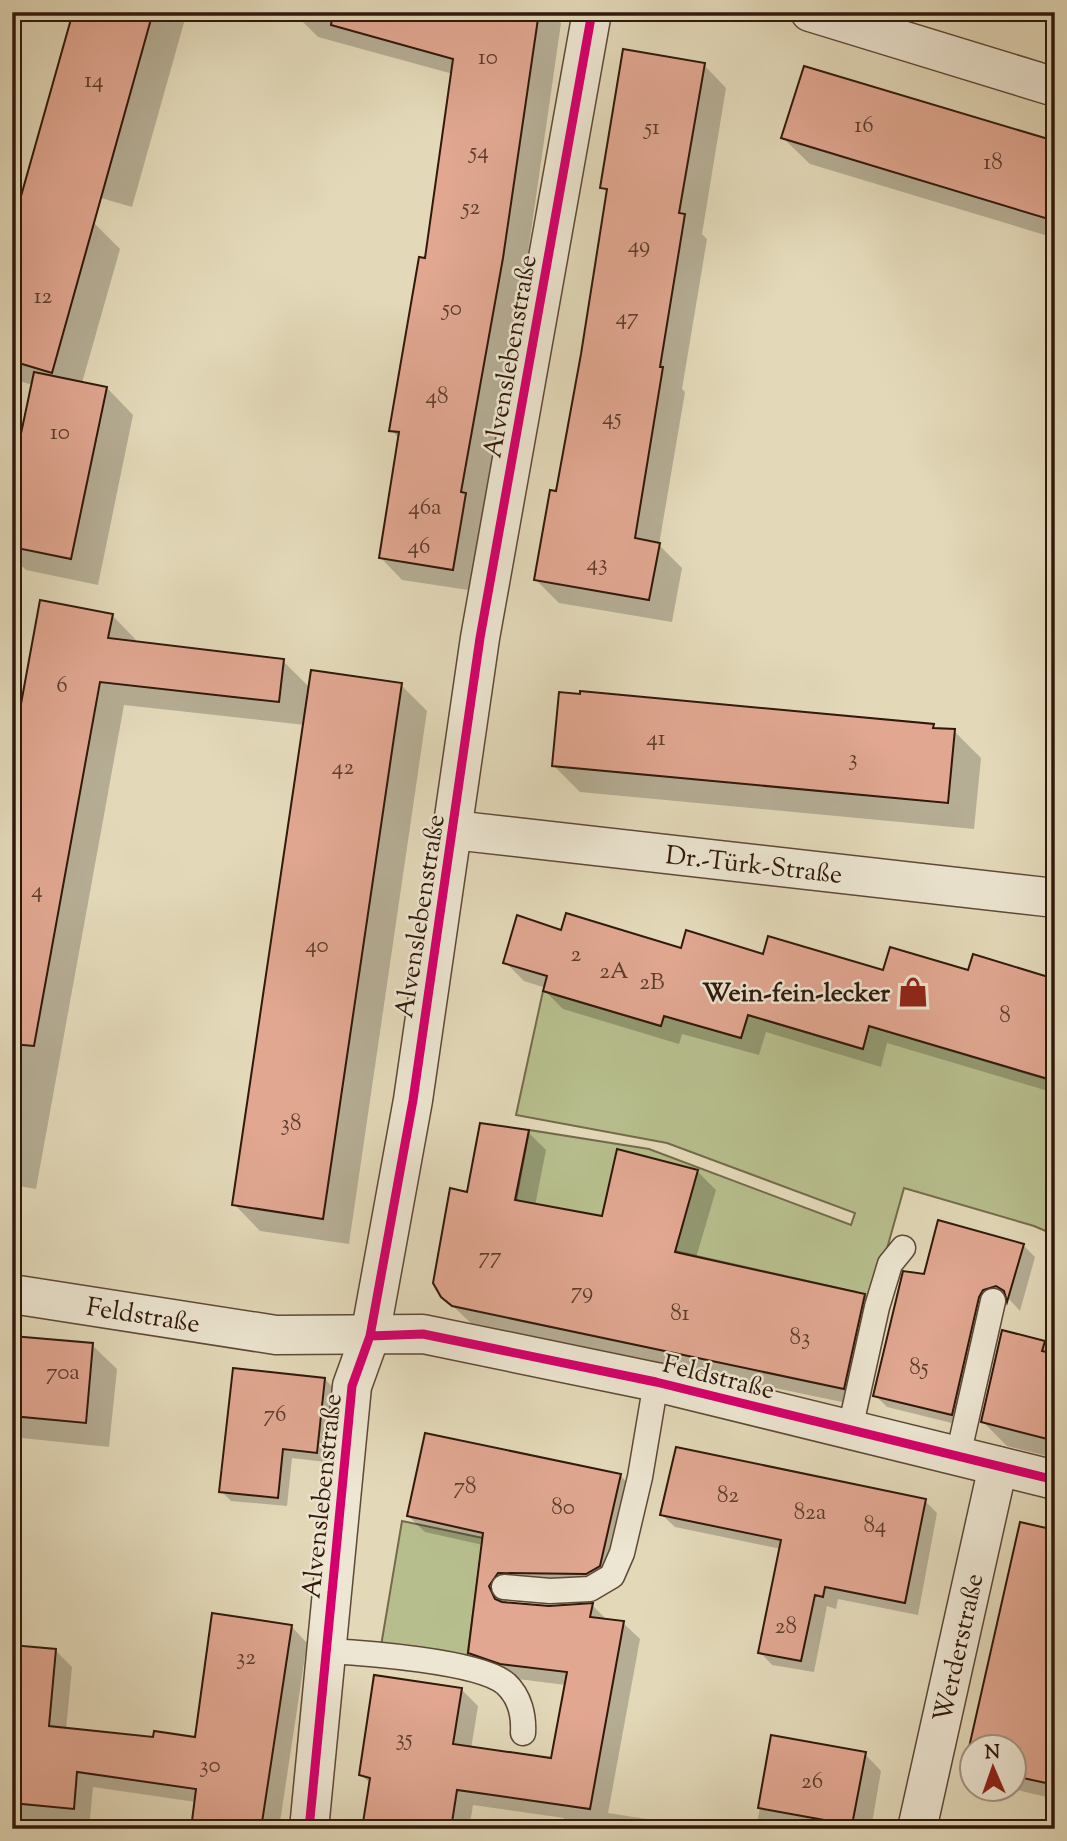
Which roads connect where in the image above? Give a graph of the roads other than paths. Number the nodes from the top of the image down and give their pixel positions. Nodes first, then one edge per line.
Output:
1 (593, 12) edge
2 (810, 12) edge
3 (1055, 87) edge
4 (453, 830) junction
5 (1055, 898) edge
6 (904, 1248) dead end
7 (12, 1294) edge
8 (993, 1301) dead end
9 (370, 1336) junction
10 (656, 1382) junction
11 (850, 1429) junction
12 (958, 1455) junction
13 (998, 1466) junction
14 (1055, 1480) edge
15 (504, 1587) dead end
16 (327, 1651) junction
17 (523, 1733) dead end
18 (309, 1829) edge
19 (917, 1829) edge

1 - 4 street, Alvenslebenstraße
2 - 3 street
4 - 5 street, Dr.-Türk-Straße
4 - 9 street, Alvenslebenstraße
6 - 11 lane
7 - 9 street, Feldstraße
8 - 12 lane
9 - 10 street, Feldstraße
9 - 16 street, Alvenslebenstraße
10 - 11 street, Feldstraße
10 - 15 lane
11 - 12 street, Feldstraße
12 - 13 street, Feldstraße
13 - 14 street, Feldstraße
13 - 19 street, Werderstraße
16 - 17 lane
16 - 18 street, Alvenslebenstraße

